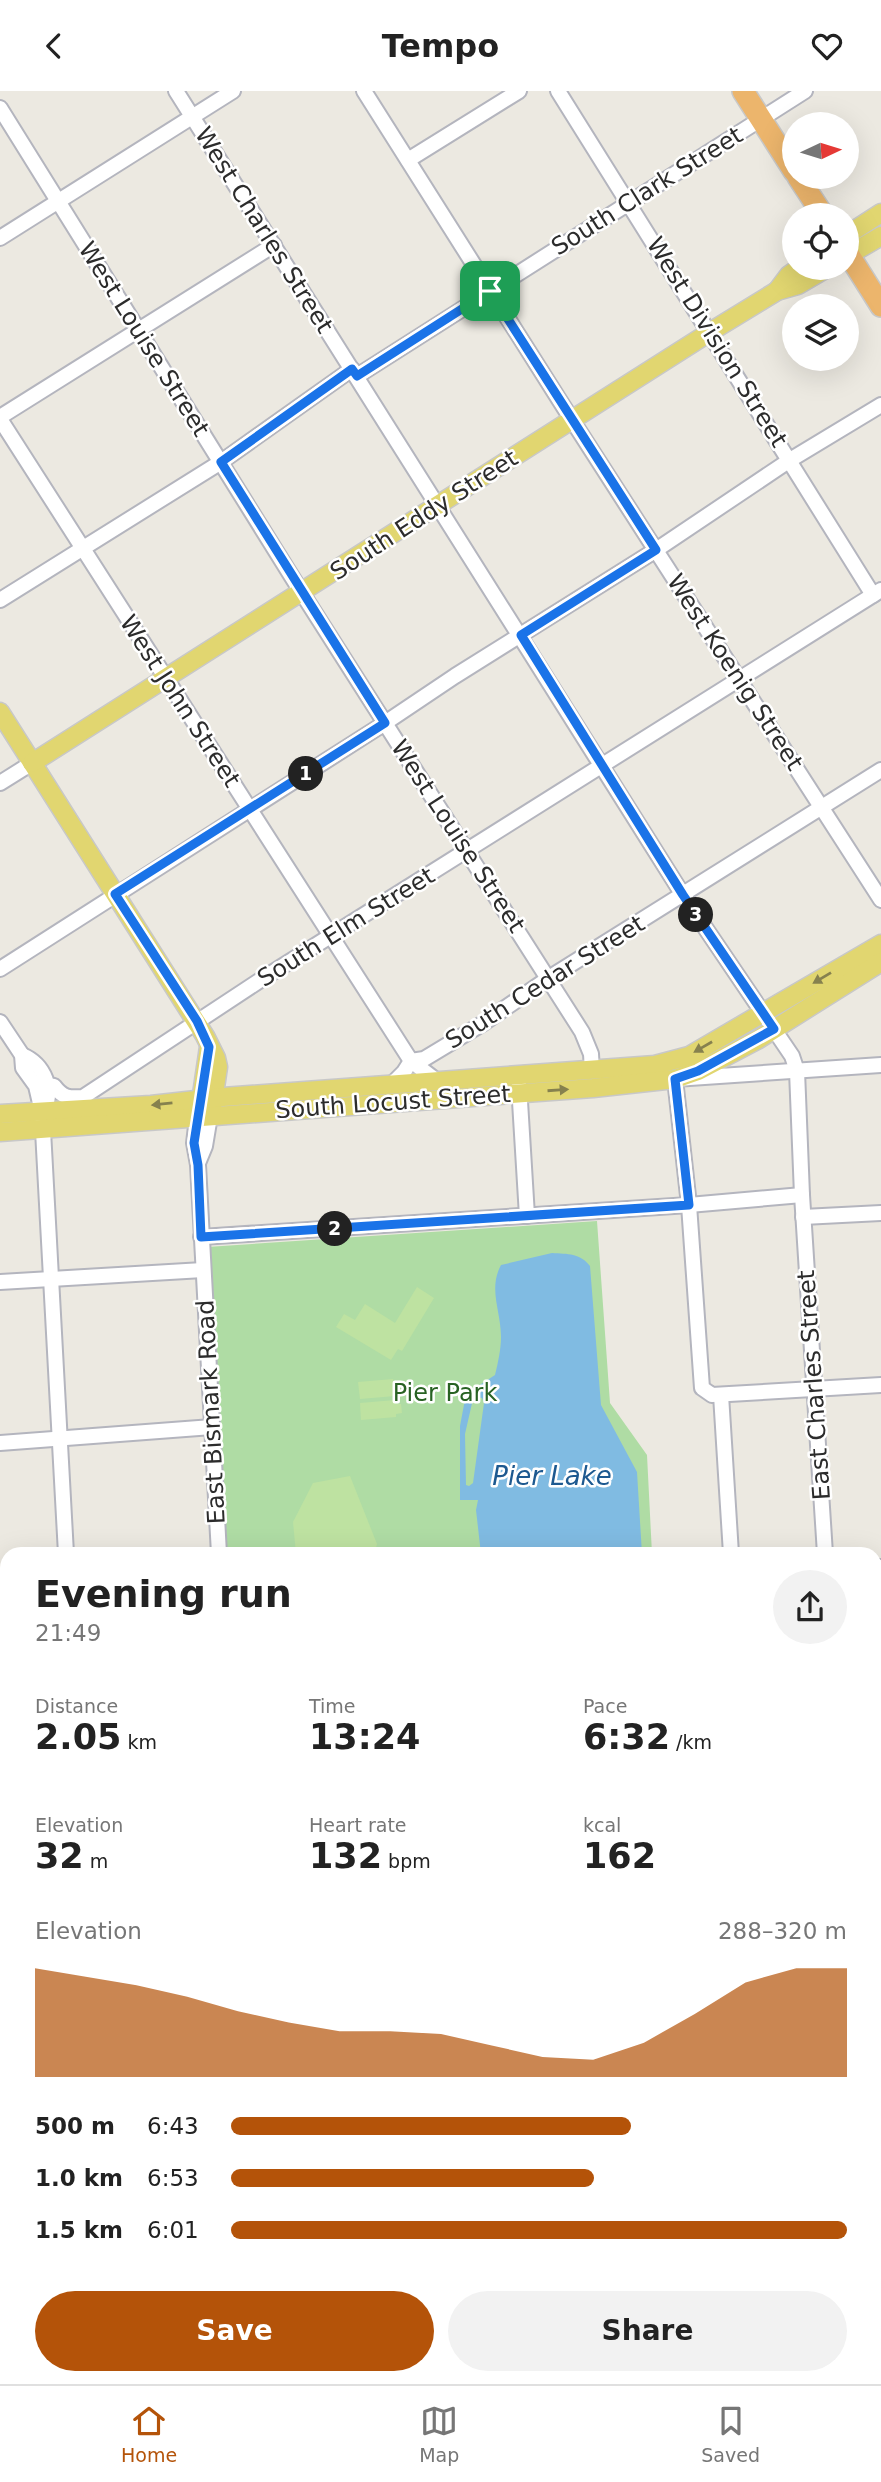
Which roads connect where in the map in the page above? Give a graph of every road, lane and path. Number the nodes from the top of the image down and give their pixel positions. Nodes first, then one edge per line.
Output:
1 (176, 91) edge
2 (233, 91) edge
3 (364, 91) edge
4 (519, 91) edge
5 (558, 91) edge
6 (743, 91) edge
7 (805, 91) edge
8 (0, 108) edge
9 (192, 116) junction
10 (760, 119) junction
11 (782, 153) edge
12 (408, 160) junction
13 (58, 201) junction
14 (629, 202) junction
15 (881, 213) edge
16 (881, 236) edge
17 (859, 237) edge
18 (0, 238) edge
19 (274, 245) junction
20 (859, 245) edge
21 (859, 270) edge
22 (785, 280) edge
23 (807, 280) edge
24 (490, 291) junction
25 (777, 291) junction
26 (881, 306) edge
27 (139, 330) junction
28 (710, 332) junction
29 (354, 372) junction
30 (881, 405) edge
31 (0, 418) edge
32 (572, 420) junction
33 (790, 460) junction
34 (221, 462) junction
35 (439, 506) junction
36 (82, 548) junction
37 (656, 550) junction
38 (302, 593) junction
39 (877, 593) edge
40 (0, 600) edge
41 (521, 635) junction
42 (740, 678) junction
43 (166, 679) junction
44 (0, 712) edge
45 (385, 723) junction
46 (32, 763) junction
47 (603, 766) junction
48 (881, 770) edge
49 (0, 783) edge
50 (822, 807) junction
51 (250, 809) junction
52 (468, 851) junction
53 (115, 894) junction
54 (683, 895) junction
55 (881, 900) edge
56 (332, 936) junction
57 (881, 944) edge
58 (881, 962) edge
59 (0, 969) edge
60 (549, 978) junction
61 (762, 1013) junction
62 (197, 1021) junction
63 (0, 1022) edge
64 (774, 1029) junction
65 (22, 1055) junction
66 (411, 1061) junction
67 (881, 1065) edge
68 (592, 1071) junction
69 (797, 1071) junction
70 (675, 1079) junction
71 (437, 1081) junction
72 (392, 1084) junction
73 (47, 1085) junction
74 (519, 1085) junction
75 (209, 1098) junction
76 (0, 1115) edge
77 (204, 1117) junction
78 (43, 1120) junction
79 (0, 1132) edge
80 (802, 1195) junction
81 (689, 1205) junction
82 (881, 1213) edge
83 (527, 1216) junction
84 (803, 1217) junction
85 (201, 1237) junction
86 (203, 1270) junction
87 (53, 1279) junction
88 (0, 1282) edge
89 (881, 1385) edge
90 (814, 1390) junction
91 (721, 1395) junction
92 (212, 1427) junction
93 (60, 1440) junction
94 (0, 1443) edge
95 (66, 1547) edge
96 (219, 1547) edge
97 (731, 1547) edge
98 (825, 1547) edge

1 - 9 street, West Charles Street
2 - 9 street
3 - 12 street, West Koenig Street
4 - 12 street
5 - 14 street, West Division Street
6 - 10 highway
7 - 10 street, South Clark Street
8 - 13 street, West Louise Street
9 - 13 street
9 - 19 street, West Charles Street
10 - 11 highway
10 - 14 street, South Clark Street
12 - 24 street, West Koenig Street
13 - 18 street
13 - 27 street, West Louise Street
14 - 24 street, South Clark Street
14 - 28 street, West Division Street
15 - 17 main road
16 - 20 main road
19 - 27 street
19 - 29 street, West Charles Street
21 - 26 highway
22 - 25 main road, South Eddy Street
23 - 25 main road, South Eddy Street
24 - 29 street, South Clark Street
24 - 32 street, West Koenig Street
25 - 28 main road, South Eddy Street
27 - 31 street
27 - 34 street, West Louise Street
28 - 32 main road, South Eddy Street
28 - 33 street, West Division Street
29 - 34 street, South Clark Street
29 - 35 street, West Charles Street
30 - 33 street
31 - 36 street, West John Street
32 - 35 main road, South Eddy Street
32 - 37 street, West Koenig Street
33 - 37 street
33 - 39 street, West Division Street
34 - 36 street, South Clark Street
34 - 38 street, West Louise Street
35 - 38 main road, South Eddy Street
35 - 41 street, West Charles Street
36 - 40 street, South Clark Street
36 - 43 street, West John Street
37 - 41 street
37 - 42 street, West Koenig Street
38 - 43 main road, South Eddy Street
38 - 45 street, West Louise Street
39 - 42 street, South Elm Street
41 - 45 street
41 - 47 street, West Charles Street
42 - 47 street, South Elm Street
42 - 50 street, West Koenig Street
43 - 46 main road, South Eddy Street
43 - 51 street, West John Street
44 - 46 main road
45 - 51 street
45 - 52 street, West Louise Street
46 - 49 street, South Eddy Street
46 - 53 main road
47 - 52 street, South Elm Street
47 - 54 street, West Charles Street
48 - 50 street, South Cedar Street
50 - 54 street, South Cedar Street
50 - 55 street, West Koenig Street
51 - 53 street
51 - 56 street, West John Street
52 - 56 street, South Elm Street
52 - 60 street, West Louise Street
53 - 59 street
53 - 62 main road
54 - 60 street, South Cedar Street
54 - 61 street, West Charles Street
56 - 62 street, South Elm Street
56 - 66 street, West John Street
57 -> 61 main road, South Locust Street
58 - 64 main road, South Locust Street
60 - 66 street, South Cedar Street
60 - 68 street, West Louise Street
61 - 64 street, West Charles Street
61 -> 68 main road, South Locust Street
62 - 73 street, South Elm Street
62 - 75 main road
63 - 65 street
64 - 69 street, West Charles Street
64 - 70 main road, South Locust Street
65 - 73 street
65 - 78 street
66 - 71 street, West John Street
66 - 72 street, South Cedar Street
67 - 69 street
68 - 74 main road, South Locust Street
69 - 70 street
69 - 80 street
74 -> 70 main road, South Locust Street
70 - 81 street
71 - 72 main road, South Locust Street
71 - 74 main road, South Locust Street
72 - 75 main road, South Locust Street
73 - 78 street
74 - 77 main road, South Locust Street
74 - 83 street
75 - 77 main road
75 -> 78 main road, South Locust Street
76 - 78 main road, South Locust Street
77 - 78 main road, South Locust Street
77 - 85 street, East Bismark Road
78 - 79 main road, South Locust Street
78 - 87 street
80 - 81 street
80 - 84 street, East Charles Street
81 - 83 street
81 - 91 street
82 - 84 street
83 - 85 street
84 - 90 street, East Charles Street
85 - 86 street, East Bismark Road
86 - 87 street
86 - 92 street, East Bismark Road
87 - 88 street
87 - 93 street
89 - 90 street
90 - 91 street
90 - 98 street, East Charles Street
91 - 97 street
92 - 93 street
92 - 96 street, East Bismark Road
93 - 94 street
93 - 95 street

